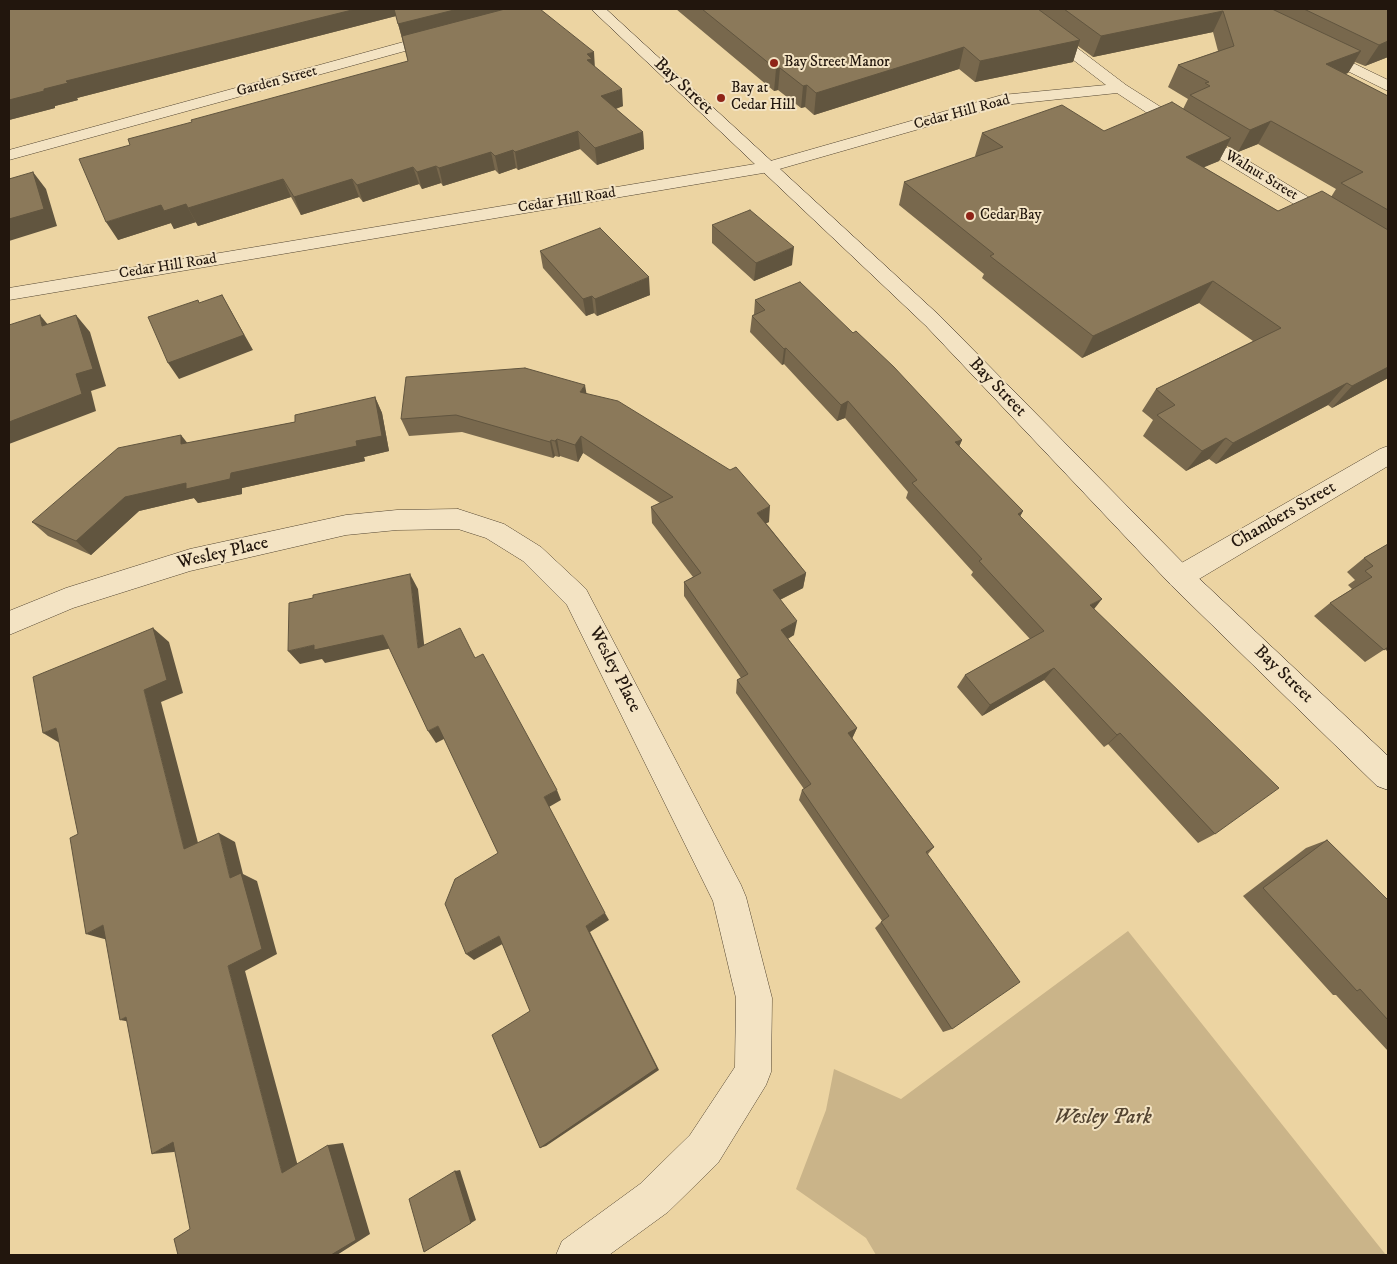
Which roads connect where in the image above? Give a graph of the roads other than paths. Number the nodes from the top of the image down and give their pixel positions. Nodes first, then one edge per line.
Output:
1 (598, 9) edge
2 (1026, 12) edge
3 (459, 32) edge
4 (1303, 43) edge
5 (1388, 86) edge
6 (1120, 88) junction
7 (9, 155) edge
8 (769, 167) junction
9 (1388, 252) edge
10 (9, 294) edge
11 (1388, 455) edge
12 (1180, 576) junction
13 (9, 623) edge
14 (1388, 776) edge
15 (576, 1255) edge

1 - 8 street, Bay Street
2 - 6 street, Walnut Street
3 - 7 street, Garden Street
4 - 5 street
6 - 8 street, Cedar Hill Road
6 - 9 street, Walnut Street
8 - 10 street, Cedar Hill Road
8 - 12 street, Bay Street
11 - 12 street, Chambers Street
12 - 14 street, Bay Street
13 - 15 street, Wesley Place

